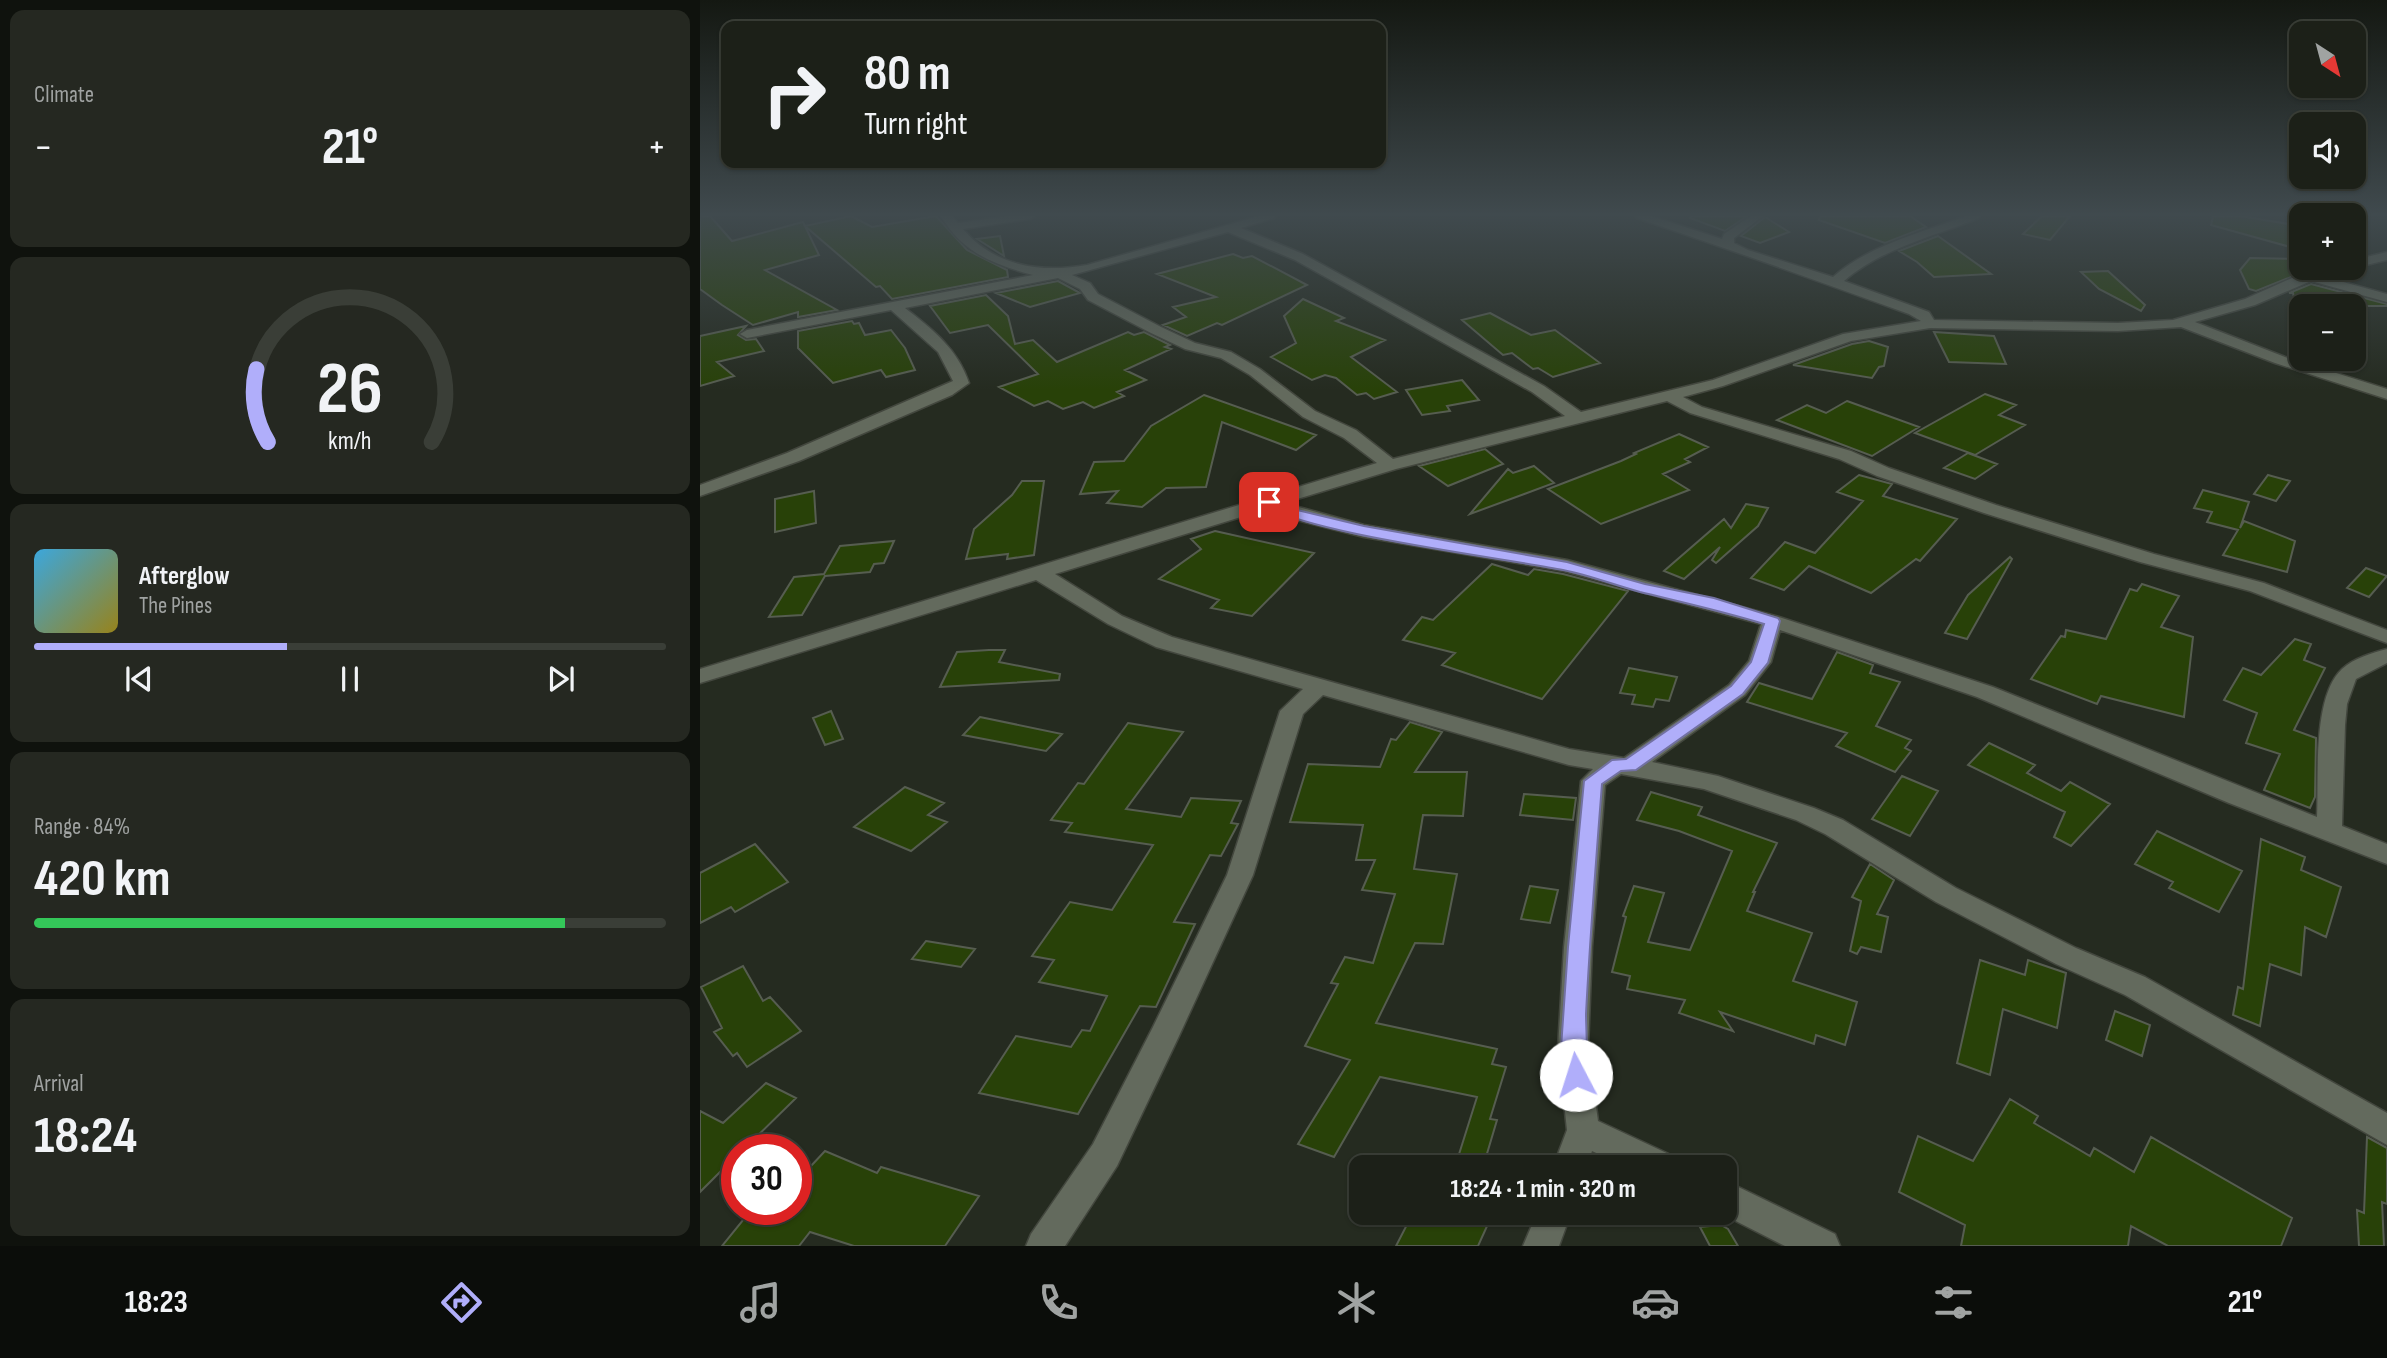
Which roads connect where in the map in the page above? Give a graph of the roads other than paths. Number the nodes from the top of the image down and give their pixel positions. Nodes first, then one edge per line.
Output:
1 (1060, 274) joint
2 (1330, 274) edge
3 (1810, 274) edge
4 (1844, 274) edge
5 (2304, 280) edge
6 (2322, 280) edge
7 (1835, 282) junction
8 (2387, 298) edge
9 (894, 306) junction
10 (2179, 321) junction
11 (1930, 324) junction
12 (747, 334) dead end
13 (2387, 394) edge
14 (1670, 396) junction
15 (1577, 417) junction
16 (1390, 465) junction
17 (700, 491) edge
18 (1269, 502) junction
19 (1039, 573) junction
20 (1772, 621) junction
21 (2387, 637) edge
22 (2387, 656) edge
23 (700, 676) edge
24 (1319, 686) junction
25 (1624, 765) junction
26 (2328, 833) junction
27 (2387, 854) edge
28 (1583, 1130) junction
29 (2387, 1130) edge
30 (1574, 1155) edge
31 (1636, 1155) edge
32 (1737, 1204) edge
33 (1550, 1225) edge
34 (1044, 1246) edge
35 (1542, 1246) edge
36 (1822, 1246) edge

1 - 9 street
1 - 16 street
2 - 15 street
3 - 7 street
4 - 7 street
5 - 10 street
6 - 8 street
7 - 11 street
9 - 12 street
9 - 17 street
10 - 11 street
10 - 13 street
11 - 14 street
14 - 15 street
14 - 21 street
15 - 16 street
16 - 18 street
18 - 19 street
18 - 20 street
19 - 23 street
19 - 24 street
20 - 25 street
20 - 26 street
22 - 26 street
24 - 25 street
24 - 34 street
25 - 28 street
25 - 29 street
26 - 27 street
28 - 30 street
28 - 31 street
32 - 36 street
33 - 35 street

